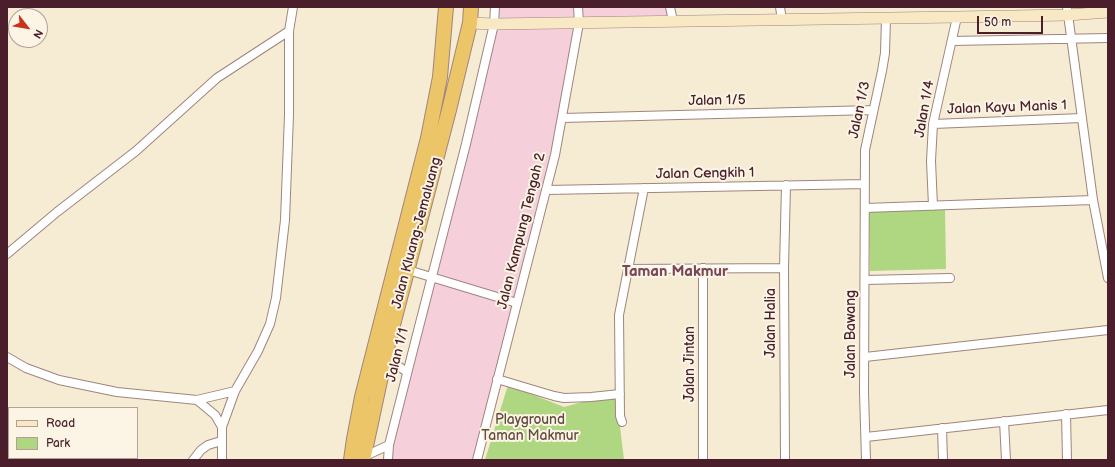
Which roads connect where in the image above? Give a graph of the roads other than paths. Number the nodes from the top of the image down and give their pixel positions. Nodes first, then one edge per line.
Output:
1 (293, 7) edge
2 (446, 7) edge
3 (471, 7) edge
4 (495, 7) edge
5 (578, 7) edge
6 (670, 7) edge
7 (780, 7) edge
8 (1068, 11) edge
9 (1108, 12) edge
10 (957, 17) junction
11 (886, 18) junction
12 (782, 20) junction
13 (673, 21) junction
14 (579, 23) junction
15 (470, 24) junction
16 (494, 24) junction
17 (289, 31) junction
18 (1071, 38) junction
19 (1108, 38) edge
20 (952, 41) junction
21 (873, 110) junction
22 (562, 118) junction
23 (1082, 118) junction
24 (933, 124) junction
25 (865, 184) junction
26 (786, 185) junction
27 (644, 188) junction
28 (546, 190) junction
29 (1093, 200) junction
30 (933, 206) junction
31 (865, 208) junction
32 (7, 254) edge
33 (703, 268) junction
34 (784, 268) junction
35 (628, 269) junction
36 (408, 270) junction
37 (432, 277) junction
38 (950, 278) dead end
39 (1108, 278) edge
40 (865, 280) junction
41 (517, 303) junction
42 (1108, 330) edge
43 (386, 348) junction
44 (7, 357) edge
45 (865, 357) junction
46 (407, 372) junction
47 (497, 379) junction
48 (236, 391) junction
49 (620, 394) junction
50 (197, 400) junction
51 (1108, 410) edge
52 (1066, 414) junction
53 (1004, 421) junction
54 (622, 422) dead end
55 (222, 427) junction
56 (942, 428) junction
57 (866, 437) junction
58 (221, 441) junction
59 (389, 444) junction
60 (359, 459) edge
61 (193, 460) edge
62 (222, 460) edge
63 (388, 460) edge
64 (477, 460) edge
65 (703, 460) edge
66 (785, 460) edge
67 (866, 460) edge
68 (943, 460) edge
69 (1006, 460) edge
70 (1067, 460) edge

1 - 17 street
2 - 60 highway, Jalan Kluang-Jemaluang
3 - 15 highway, Jalan Kluang-Jemaluang
4 - 16 street, Jalan 1/1
5 - 14 street, Jalan Kampung Tengah 2
6 - 13 street
7 - 12 street
8 - 9 street
8 - 10 street
8 - 18 street
10 - 11 street
10 - 20 street, Jalan 1/4
11 - 12 street
11 - 21 street, Jalan 1/3
12 - 13 street
13 - 14 street
14 - 16 street
14 - 22 street, Jalan Kampung Tengah 2
15 - 16 street
15 - 36 highway, Jalan Kluang-Jemaluang
16 - 37 street, Jalan 1/1
17 - 32 street
17 - 48 street
18 - 19 street
18 - 20 street
18 - 23 street
20 - 24 street, Jalan 1/4
21 - 22 street, Jalan 1/5
21 - 25 street, Jalan 1/3
22 - 28 street, Jalan Kampung Tengah 2
23 - 24 street, Jalan Kayu Manis 1
23 - 29 street
24 - 30 street, Jalan 1/4
25 - 26 street, Jalan Cengkih 1
25 - 31 street, Jalan 1/3
26 - 27 street, Jalan Cengkih 1
26 - 34 street, Jalan Halia
27 - 28 street, Jalan Cengkih 1
27 - 35 street
28 - 41 street, Jalan Kampung Tengah 2
29 - 30 street
29 - 39 street
30 - 31 street
31 - 40 street, Jalan Bawang
33 - 34 street
33 - 35 street
33 - 65 street, Jalan Jintan
34 - 66 street, Jalan Halia
35 - 49 street
36 - 37 street
36 - 43 highway, Jalan Kluang-Jemaluang
37 - 41 street
37 - 46 street, Jalan 1/1
38 - 40 street
40 - 45 street, Jalan Bawang
41 - 47 street, Jalan Kampung Tengah 2
42 - 45 street
43 - 46 street
43 - 60 highway, Jalan Kluang-Jemaluang
44 - 50 street
45 - 57 street, Jalan Bawang
46 - 59 street, Jalan 1/1
47 - 49 street
47 - 64 street, Jalan Kampung Tengah 2
48 - 50 street
48 - 55 street
49 - 54 street
50 - 55 street
51 - 52 street
52 - 53 street
52 - 70 street
53 - 56 street
53 - 69 street
55 - 58 street
56 - 57 street
56 - 68 street
57 - 67 street, Jalan Bawang
58 - 61 street
58 - 62 street
59 - 60 street
59 - 63 street, Jalan 1/1

